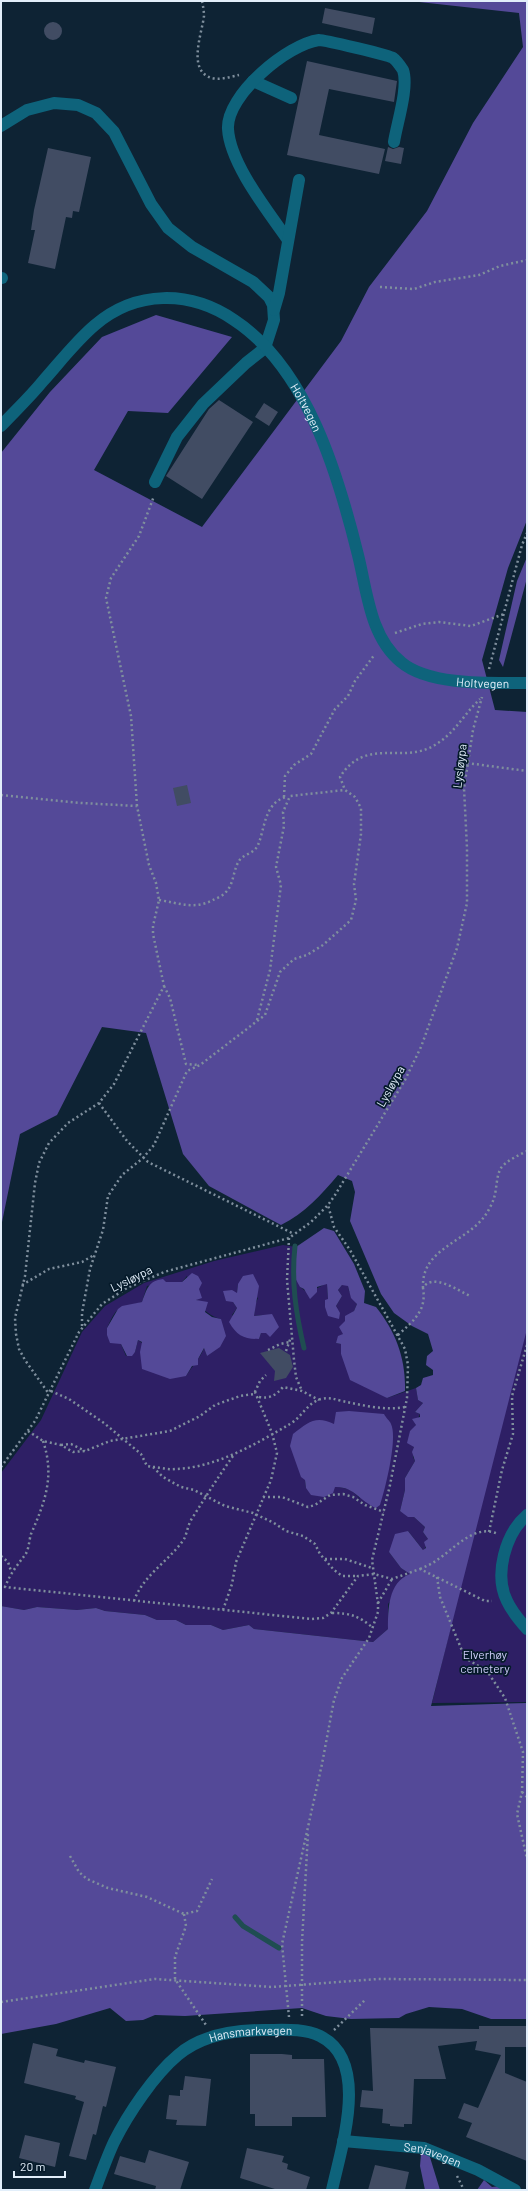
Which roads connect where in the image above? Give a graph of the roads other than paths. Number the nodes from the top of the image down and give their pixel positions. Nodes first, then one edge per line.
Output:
1 (253, 81) junction
2 (291, 98) dead end
3 (1, 126) edge
4 (394, 142) dead end
5 (299, 180) dead end
6 (288, 240) junction
7 (274, 310) junction
8 (265, 348) junction
9 (1, 426) edge
10 (155, 482) road end
11 (527, 683) edge
12 (527, 1515) edge
13 (527, 1629) edge
14 (343, 2141) junction
15 (95, 2190) edge
16 (332, 2190) edge
17 (515, 2190) edge

1 - 2 street
1 - 4 street
1 - 6 street
3 - 7 street
5 - 6 street
6 - 7 street
7 - 8 street
8 - 9 street, Holtvegen
8 - 10 street
8 - 11 street, Holtvegen
12 - 13 street
14 - 15 street, Hansmarkvegen
14 - 16 street, Hansmarkvegen
14 - 17 street, Senjavegen

